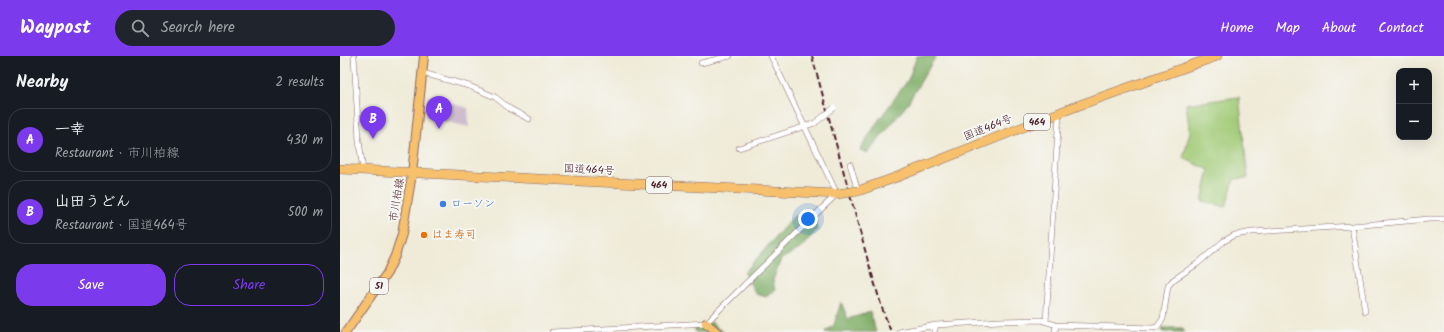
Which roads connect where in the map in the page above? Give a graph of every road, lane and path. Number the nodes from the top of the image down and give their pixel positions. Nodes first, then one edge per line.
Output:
1 (354, 56) edge
2 (424, 56) edge
3 (730, 56) edge
4 (771, 56) edge
5 (1217, 56) edge
6 (701, 63) dead end
7 (423, 73) junction
8 (834, 108) dead end
9 (1059, 113) junction
10 (529, 119) dead end
11 (806, 127) junction
12 (739, 148) dead end
13 (850, 164) dead end
14 (340, 170) edge
15 (363, 170) junction
16 (412, 174) junction
17 (858, 191) junction
18 (837, 194) junction
19 (1444, 219) edge
20 (1352, 226) junction
21 (1365, 311) dead end
22 (1046, 322) junction
23 (706, 323) junction
24 (1056, 324) junction
25 (936, 325) junction
26 (346, 332) edge
27 (552, 332) edge
28 (717, 332) edge
29 (899, 332) edge
30 (934, 332) edge
31 (1055, 332) edge

1 - 15 street
2 - 7 main road, 市川柏線 / 51
3 - 6 street
4 - 11 street
5 - 9 highway, 国道464号 / 464
7 - 10 street
7 - 16 main road, 市川柏線 / 51
8 - 11 street, bridge
9 - 17 highway, 国道464号 / 464
9 - 22 street
11 - 12 street
11 - 18 street
13 - 17 street
14 - 15 highway, 国道464号 / 464
15 - 16 highway, 国道464号 / 464
16 - 18 highway, 国道464号 / 464
16 - 26 main road, 市川柏線 / 51
17 - 18 highway, 464, bridge
18 - 23 street
19 - 20 street
20 - 21 street
20 - 24 street
22 - 24 street
22 - 25 street
23 - 27 street
23 - 28 main road
24 - 31 street
25 - 29 street
25 - 30 street

